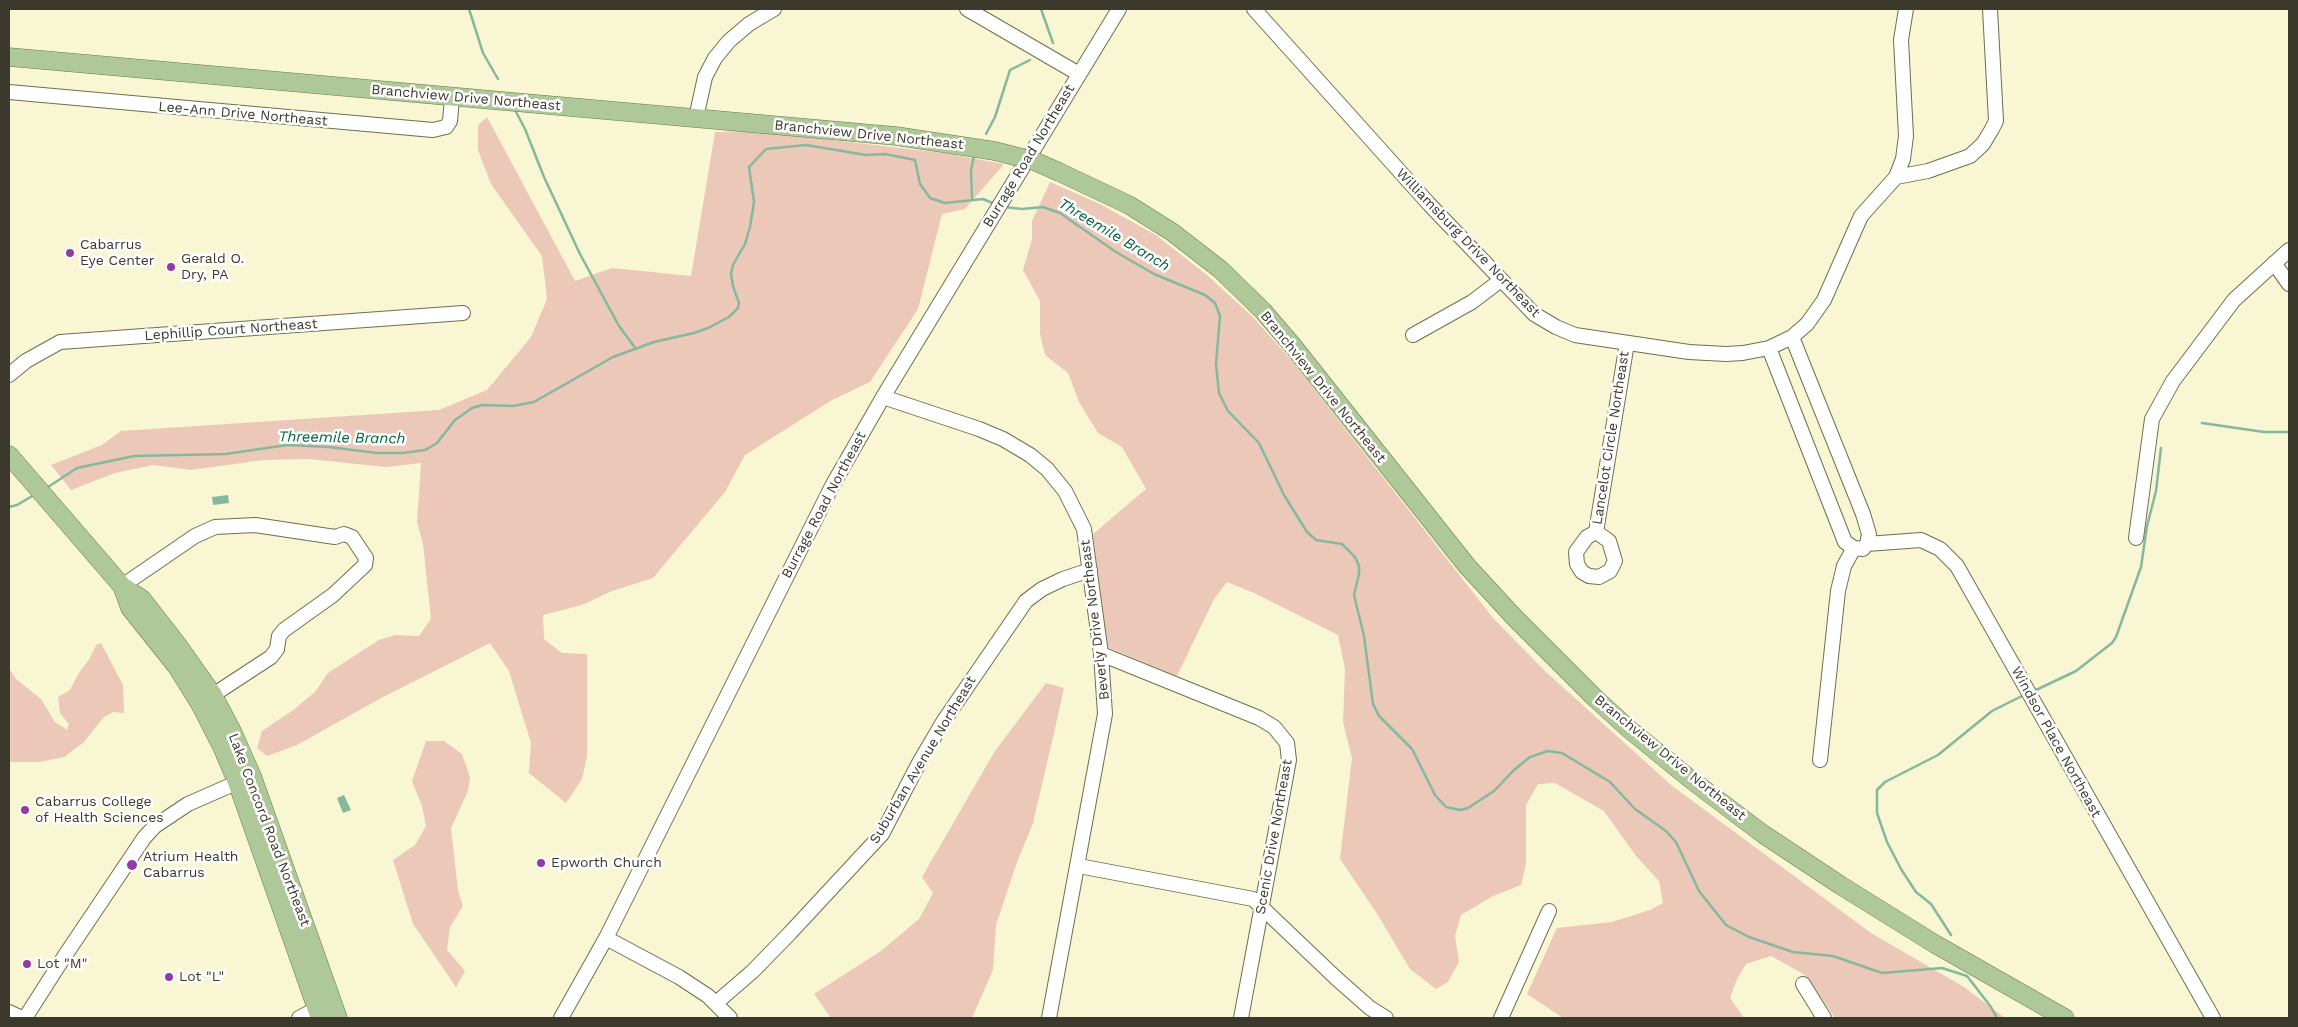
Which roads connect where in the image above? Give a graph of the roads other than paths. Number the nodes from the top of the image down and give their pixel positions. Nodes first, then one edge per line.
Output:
1 (774, 9) edge
2 (967, 9) edge
3 (1118, 9) edge
4 (1254, 9) edge
5 (1906, 9) edge
6 (1990, 9) edge
7 (9, 57) edge
8 (1079, 74) junction
9 (9, 92) edge
10 (452, 98) junction
11 (696, 118) junction
12 (1896, 177) junction
13 (2289, 250) edge
14 (2274, 263) junction
15 (1501, 280) junction
16 (2289, 284) edge
17 (463, 313) dead end
18 (1413, 335) dead end
19 (1792, 337) junction
20 (1627, 343) junction
21 (1769, 348) junction
22 (9, 375) edge
23 (883, 397) junction
24 (9, 455) edge
25 (1596, 532) dead end
26 (2136, 538) dead end
27 (1861, 546) junction
28 (1090, 570) junction
29 (122, 586) junction
30 (1101, 654) junction
31 (213, 696) junction
32 (1820, 760) dead end
33 (245, 779) junction
34 (1079, 866) junction
35 (1262, 906) junction
36 (1549, 911) dead end
37 (606, 938) junction
38 (1803, 984) dead end
39 (330, 995) junction
40 (716, 1003) junction
41 (9, 1012) edge
42 (318, 1014) edge
43 (23, 1018) edge
44 (299, 1018) edge
45 (338, 1018) edge
46 (561, 1018) edge
47 (730, 1018) edge
48 (1049, 1018) edge
49 (1241, 1018) edge
50 (1386, 1018) edge
51 (1501, 1018) edge
52 (1824, 1018) edge
53 (2065, 1018) edge
54 (2213, 1018) edge

1 - 11 street
2 - 8 street
3 - 8 street, Burrage Road Northeast
4 - 15 street, Williamsburg Drive Northeast
5 - 12 street, Williamsburg Drive Northeast
6 - 12 street
7 - 10 main road, Branchview Drive Northeast
8 - 23 street, Burrage Road Northeast
9 - 10 street, Lee-Ann Drive Northeast
10 - 11 main road, Branchview Drive Northeast
11 - 53 main road, Branchview Drive Northeast, bridge
12 - 19 street, Williamsburg Drive Northeast
13 - 14 street
14 - 16 street
14 - 26 street
15 - 18 street
15 - 20 street, Williamsburg Drive Northeast
17 - 22 street, Lephillip Court Northeast
19 - 21 street, Williamsburg Drive Northeast
19 - 27 street
20 - 21 street, Williamsburg Drive Northeast
20 - 25 street, Lancelot Circle Northeast
21 - 27 street
23 - 28 street, Beverly Drive Northeast
23 - 37 street, Burrage Road Northeast
24 - 29 main road, Lake Concord Road Northeast
27 - 32 street
27 - 54 street, Windsor Place Northeast
28 - 30 street, Beverly Drive Northeast
28 - 40 street, Suburban Avenue Northeast
29 - 31 main road, Lake Concord Road Northeast
29 - 31 street
29 - 33 main road, Lake Concord Road Northeast
30 - 34 street, Beverly Drive Northeast
30 - 35 street, Scenic Drive Northeast
31 - 33 main road, Lake Concord Road Northeast
33 - 39 main road, Lake Concord Road Northeast
33 - 42 main road, Lake Concord Road Northeast
33 - 43 street
34 - 35 street
34 - 48 street, Beverly Drive Northeast
35 - 49 street, Scenic Drive Northeast
35 - 50 street
36 - 51 street
37 - 40 street
37 - 46 street, Burrage Road Northeast
38 - 52 street
39 - 42 street
39 - 45 main road, Lake Concord Road Northeast
40 - 47 street
41 - 43 street
42 - 44 street

